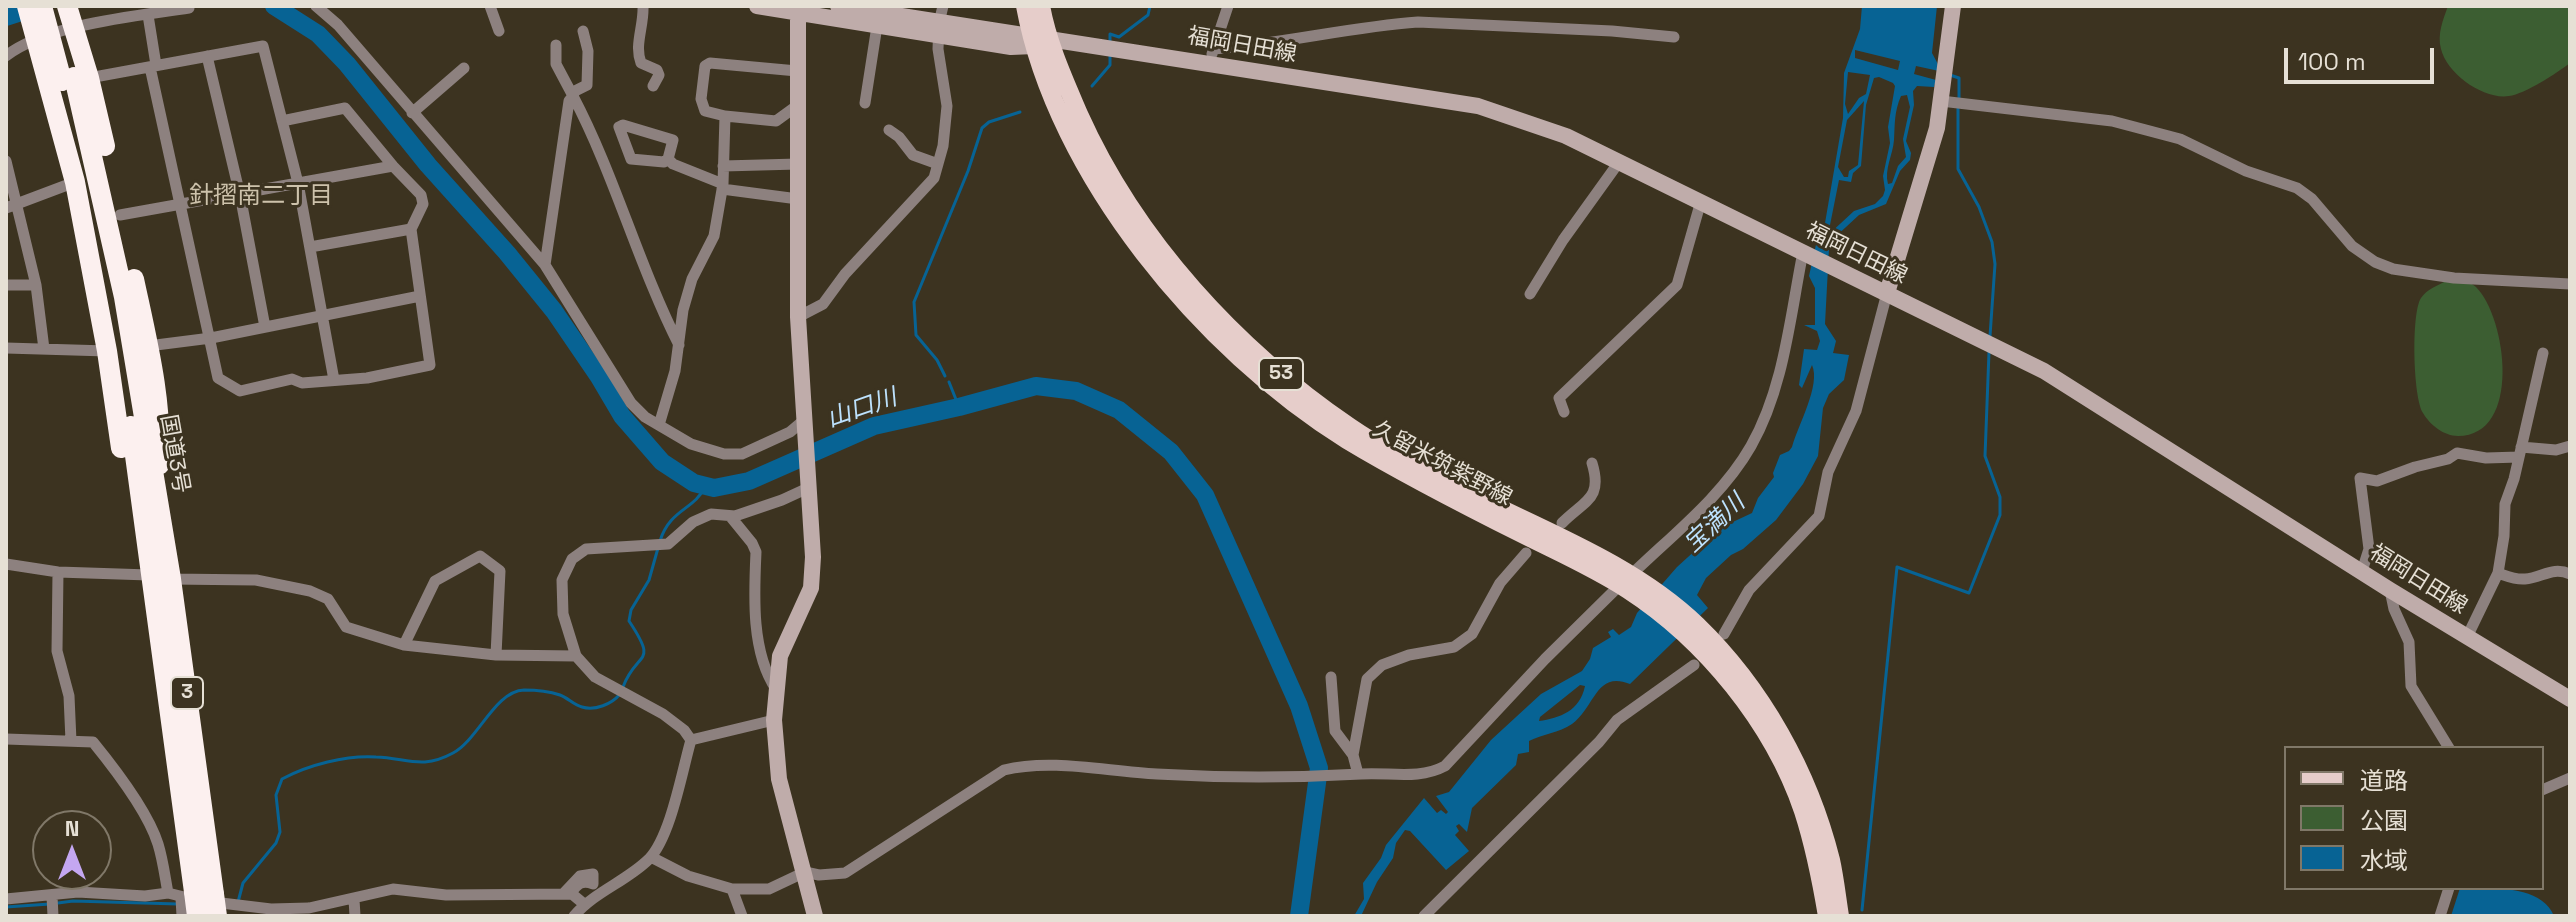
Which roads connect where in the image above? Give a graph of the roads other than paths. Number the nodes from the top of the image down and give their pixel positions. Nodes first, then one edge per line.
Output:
1 (27, 6) edge
2 (42, 6) edge
3 (54, 6) edge
4 (316, 6) edge
5 (490, 6) edge
6 (643, 6) edge
7 (757, 6) edge
8 (838, 6) edge
9 (943, 6) edge
10 (1025, 6) edge
11 (1041, 6) edge
12 (1228, 6) edge
13 (1953, 6) edge
14 (189, 8) dead end
15 (798, 9) edge
16 (148, 15) junction
17 (72, 19) edge
18 (877, 26) junction
19 (938, 30) junction
20 (499, 31) dead end
21 (583, 31) dead end
22 (36, 36) junction
23 (1674, 37) dead end
24 (1038, 40) junction
25 (556, 45) dead end
26 (1211, 55) junction
27 (6, 56) edge
28 (207, 56) junction
29 (153, 66) junction
30 (464, 68) dead end
31 (797, 71) junction
32 (75, 79) junction
33 (653, 86) dead end
34 (573, 96) junction
35 (1941, 101) junction
36 (865, 103) dead end
37 (798, 105) junction
38 (412, 113) junction
39 (725, 116) junction
40 (282, 121) junction
41 (889, 130) dead end
42 (668, 159) junction
43 (6, 161) edge
44 (1619, 162) junction
45 (798, 164) junction
46 (938, 164) junction
47 (393, 166) junction
48 (723, 166) junction
49 (75, 182) junction
50 (298, 183) junction
51 (722, 186) junction
52 (240, 195) junction
53 (798, 199) junction
54 (1701, 201) junction
55 (181, 205) junction
56 (12, 206) edge
57 (120, 215) junction
58 (411, 229) junction
59 (310, 247) junction
60 (1806, 253) junction
61 (545, 265) junction
62 (2570, 284) edge
63 (6, 285) edge
64 (36, 285) junction
65 (1883, 292) junction
66 (1530, 294) dead end
67 (420, 296) junction
68 (322, 316) junction
69 (798, 317) junction
70 (265, 327) junction
71 (211, 338) junction
72 (679, 345) junction
73 (148, 346) junction
74 (6, 348) edge
75 (44, 349) junction
76 (107, 351) junction
77 (2543, 353) dead end
78 (334, 380) junction
79 (1564, 412) dead end
80 (659, 425) junction
81 (803, 425) junction
82 (2570, 446) edge
83 (2520, 452) junction
84 (1592, 463) dead end
85 (807, 484) junction
86 (157, 493) junction
87 (730, 516) junction
88 (142, 517) junction
89 (1562, 523) dead end
90 (1526, 553) dead end
91 (6, 564) edge
92 (2362, 571) junction
93 (58, 572) junction
94 (2498, 573) junction
95 (2570, 574) edge
96 (149, 575) junction
97 (171, 579) junction
98 (1629, 583) junction
99 (2390, 590) junction
100 (1686, 625) junction
101 (1724, 634) dead end
102 (2467, 637) junction
103 (404, 645) junction
104 (496, 655) junction
105 (576, 656) junction
106 (1694, 665) dead end
107 (1331, 677) dead end
108 (776, 689) junction
109 (2570, 699) edge
110 (774, 720) junction
111 (6, 739) edge
112 (691, 740) junction
113 (71, 741) junction
114 (2448, 746) edge
115 (1353, 755) junction
116 (1356, 774) junction
117 (2570, 778) edge
118 (2544, 789) edge
119 (651, 857) junction
120 (805, 872) junction
121 (732, 889) junction
122 (2448, 890) edge
123 (168, 893) junction
124 (196, 895) junction
125 (52, 896) junction
126 (6, 899) edge
127 (354, 899) junction
128 (584, 904) junction
129 (53, 916) edge
130 (182, 916) edge
131 (197, 916) edge
132 (217, 916) edge
133 (355, 916) edge
134 (574, 916) edge
135 (742, 916) edge
136 (815, 916) edge
137 (1424, 916) edge
138 (1827, 916) edge
139 (1840, 916) edge
140 (2440, 916) edge

1 - 22 highway
2 - 32 highway, 国道3号 / 3, bridge
3 - 32 highway, 国道3号 / 3
4 - 38 street
5 - 20 street
6 - 33 street
7 - 15 main road, 福岡日田線
8 - 19 main road, 福岡日田線
9 - 19 street
10 - 24 main road
11 - 24 main road
12 - 26 street
13 - 35 main road
14 - 16 street
15 - 18 main road, 福岡日田線
15 - 31 main road
16 - 17 street
16 - 29 street
17 - 22 street
17 - 32 highway
18 - 19 main road, 福岡日田線
18 - 36 street
19 - 24 main road, 福岡日田線
19 - 46 street
21 - 34 street
22 - 27 street
22 - 49 highway
23 - 26 street
24 - 26 main road, 福岡日田線
24 - 98 main road, 久留米筑紫野線 / 53
25 - 34 street
26 - 44 main road, 福岡日田線
28 - 29 street
28 - 40 street
28 - 52 street
29 - 32 street
29 - 55 street
30 - 38 street
31 - 37 main road
31 - 39 street
32 - 57 highway
32 - 86 highway, 国道3号 / 3
32 - 88 highway, 国道3号 / 3
34 - 61 street
34 - 72 street
35 - 62 street
35 - 65 main road
37 - 39 street
37 - 45 main road
38 - 61 street
39 - 48 street
40 - 47 street
40 - 50 street
41 - 46 street
42 - 42 street
42 - 51 street
43 - 56 street
44 - 54 main road, 福岡日田線
44 - 66 street
45 - 48 street
45 - 53 main road
46 - 69 street
47 - 50 street
47 - 58 street
48 - 51 street
49 - 56 street
49 - 76 highway
50 - 52 street
50 - 59 street
51 - 53 street
51 - 72 street
52 - 55 street
52 - 70 street
53 - 69 main road
54 - 60 main road, 福岡日田線
54 - 79 street
55 - 57 street
55 - 71 street
56 - 64 street
57 - 73 highway
58 - 59 street
58 - 67 street
59 - 68 street
60 - 65 main road, 福岡日田線
60 - 98 street
61 - 80 street
63 - 64 street
64 - 75 street
65 - 92 main road, 福岡日田線
65 - 101 street
67 - 68 street
67 - 78 street
68 - 70 street
68 - 78 street
69 - 81 main road
70 - 71 street
71 - 73 street
71 - 78 street
72 - 80 street
73 - 86 highway
74 - 75 street
75 - 76 street
76 - 88 highway
77 - 83 street
80 - 81 street
81 - 85 main road
82 - 83 street
83 - 92 street
83 - 94 street
84 - 89 street
85 - 87 street
85 - 108 main road
86 - 97 highway, 国道3号 / 3
87 - 105 street
87 - 108 street
88 - 96 highway, 国道3号 / 3
90 - 115 street
91 - 93 street
92 - 99 main road, 福岡日田線
93 - 96 street
93 - 113 street
94 - 95 street
94 - 102 street
96 - 97 street
96 - 124 highway, 国道3号 / 3
97 - 103 street
97 - 124 highway, 国道3号 / 3
98 - 100 main road, 久留米筑紫野線 / 53
98 - 116 street
99 - 102 main road, 福岡日田線
99 - 114 street
100 - 138 main road, 久留米筑紫野線 / 53
100 - 139 main road, 久留米筑紫野線 / 53
102 - 109 main road, 福岡日田線
103 - 104 street
103 - 104 street
104 - 105 street
105 - 112 street
106 - 137 street
107 - 115 street
108 - 110 main road
110 - 112 street
110 - 120 main road
111 - 113 street
112 - 119 street
113 - 123 street
115 - 116 street
116 - 120 street
117 - 118 street
119 - 121 street
119 - 128 street
120 - 121 street
120 - 136 main road
121 - 135 street
122 - 140 street
123 - 124 street
123 - 125 street
124 - 127 street
124 - 130 street
124 - 131 highway, 国道3号 / 3, bridge
124 - 132 highway, 国道3号 / 3, bridge
125 - 126 street
125 - 129 street
127 - 128 street
127 - 133 street
128 - 134 street

